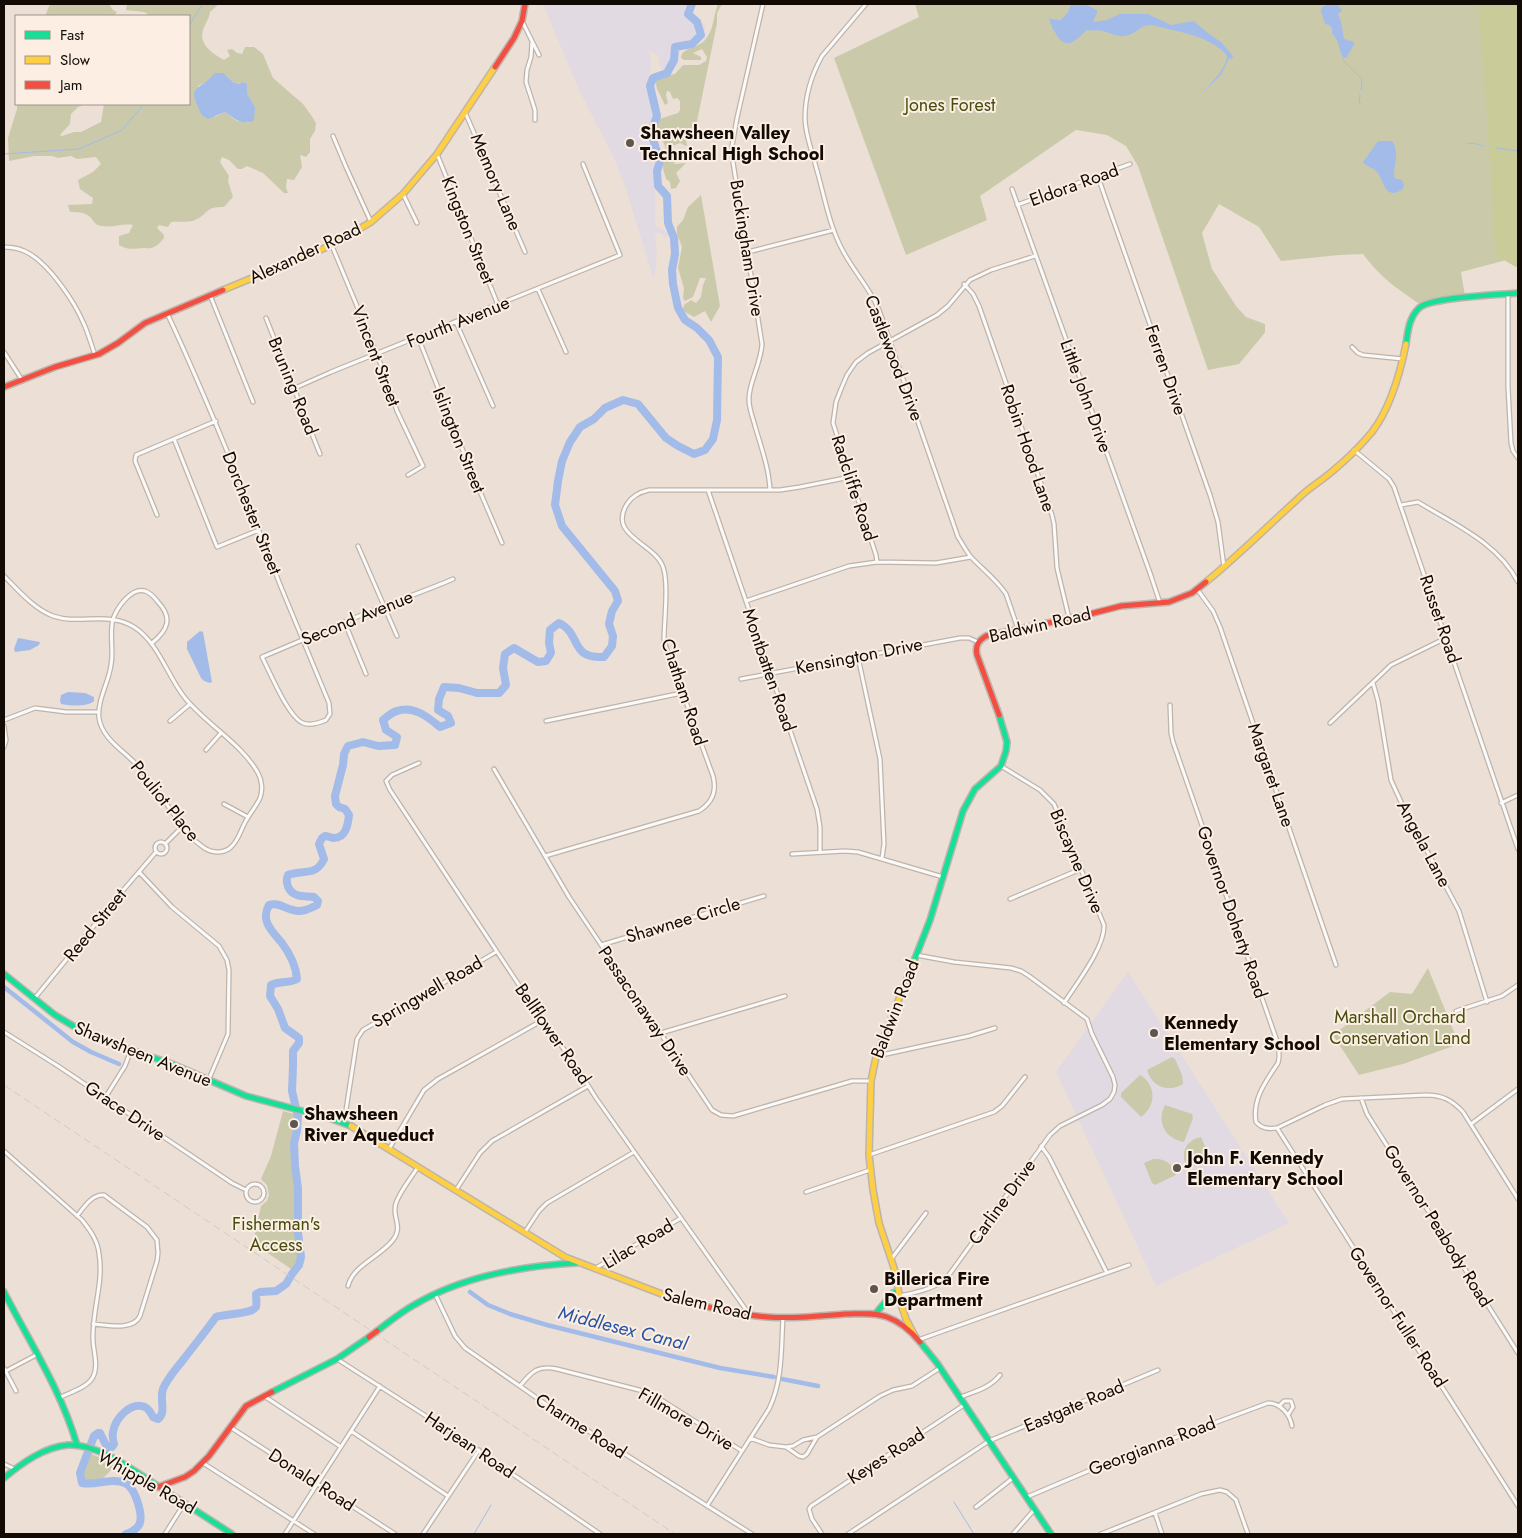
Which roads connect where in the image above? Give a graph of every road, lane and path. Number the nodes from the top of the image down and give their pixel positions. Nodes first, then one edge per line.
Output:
1 (525, 4) edge
2 (763, 4) edge
3 (866, 4) edge
4 (522, 21) junction
5 (532, 42) junction
6 (539, 55) dead end
7 (466, 112) junction
8 (535, 120) dead end
9 (333, 136) dead end
10 (437, 154) junction
11 (583, 164) dead end
12 (1130, 164) dead end
13 (1098, 177) junction
14 (1012, 189) dead end
15 (403, 194) junction
16 (1017, 205) junction
17 (371, 222) junction
18 (417, 223) dead end
19 (834, 230) junction
20 (332, 245) junction
21 (4, 247) edge
22 (525, 252) dead end
23 (748, 252) junction
24 (1035, 256) junction
25 (964, 284) junction
26 (538, 289) junction
27 (1518, 292) edge
28 (1508, 294) junction
29 (210, 295) junction
30 (498, 305) junction
31 (166, 312) junction
32 (266, 318) dead end
33 (456, 322) junction
34 (418, 337) junction
35 (891, 340) junction
36 (1352, 347) dead end
37 (4, 352) edge
38 (566, 352) dead end
39 (377, 354) junction
40 (95, 356) junction
41 (1403, 359) junction
42 (22, 380) junction
43 (4, 387) edge
44 (295, 388) junction
45 (253, 402) dead end
46 (493, 406) dead end
47 (216, 422) junction
48 (174, 439) junction
49 (1354, 450) junction
50 (320, 454) dead end
51 (1518, 458) edge
52 (408, 475) dead end
53 (850, 477) junction
54 (708, 490) junction
55 (770, 490) junction
56 (1401, 505) junction
57 (157, 515) dead end
58 (259, 530) junction
59 (502, 543) dead end
60 (358, 546) dead end
61 (971, 557) junction
62 (877, 562) junction
63 (1224, 567) junction
64 (4, 576) edge
65 (453, 579) dead end
66 (1518, 582) edge
67 (1197, 589) junction
68 (746, 601) junction
69 (1160, 603) junction
70 (384, 606) junction
71 (1069, 618) junction
72 (113, 619) junction
73 (345, 623) junction
74 (1018, 629) junction
75 (397, 636) dead end
76 (1446, 638) junction
77 (303, 640) junction
78 (978, 642) junction
79 (152, 643) junction
80 (858, 657) junction
81 (770, 673) junction
82 (366, 674) dead end
83 (740, 679) dead end
84 (1373, 683) junction
85 (682, 693) junction
86 (190, 704) junction
87 (1170, 705) dead end
88 (98, 712) junction
89 (4, 720) edge
90 (170, 721) dead end
91 (546, 721) dead end
92 (304, 724) joint
93 (1330, 724) dead end
94 (4, 726) edge
95 (221, 733) junction
96 (4, 747) edge
97 (206, 750) dead end
98 (419, 762) dead end
99 (1001, 766) junction
100 (494, 769) dead end
101 (1518, 795) edge
102 (1501, 803) junction
103 (224, 804) dead end
104 (248, 817) junction
105 (183, 826) junction
106 (165, 844) junction
107 (1518, 850) edge
108 (156, 852) junction
109 (820, 852) junction
110 (792, 854) dead end
111 (545, 856) junction
112 (882, 858) junction
113 (1081, 869) junction
114 (139, 872) junction
115 (944, 877) junction
116 (764, 896) dead end
117 (1010, 899) dead end
118 (602, 945) junction
119 (496, 952) junction
120 (916, 955) junction
121 (1336, 965) dead end
122 (4, 974) edge
123 (1518, 985) edge
124 (785, 996) dead end
125 (34, 998) junction
126 (1487, 1002) junction
127 (1064, 1003) junction
128 (1456, 1011) dead end
129 (543, 1020) junction
130 (995, 1028) dead end
131 (4, 1032) edge
132 (661, 1033) junction
133 (131, 1050) junction
134 (876, 1056) junction
135 (1024, 1077) dead end
136 (209, 1080) junction
137 (871, 1081) junction
138 (588, 1086) junction
139 (1518, 1089) edge
140 (106, 1098) junction
141 (1361, 1098) junction
142 (296, 1110) joint
143 (344, 1123) junction
144 (1471, 1124) junction
145 (1277, 1128) junction
146 (1042, 1146) junction
147 (389, 1149) junction
148 (4, 1151) edge
149 (634, 1152) junction
150 (869, 1154) junction
151 (418, 1167) junction
152 (870, 1170) junction
153 (246, 1190) junction
154 (456, 1190) junction
155 (806, 1192) dead end
156 (1518, 1199) edge
157 (926, 1213) dead end
158 (77, 1216) junction
159 (681, 1218) junction
160 (525, 1232) junction
161 (891, 1259) junction
162 (579, 1263) junction
163 (1129, 1265) dead end
164 (594, 1269) junction
165 (1107, 1273) junction
166 (348, 1286) dead end
167 (4, 1292) edge
168 (898, 1293) junction
169 (435, 1294) junction
170 (876, 1313) junction
171 (749, 1314) junction
172 (782, 1318) junction
173 (93, 1324) junction
174 (917, 1339) junction
175 (1518, 1353) edge
176 (38, 1354) junction
177 (337, 1359) junction
178 (940, 1368) junction
179 (4, 1370) edge
180 (1158, 1370) dead end
181 (1000, 1375) dead end
182 (380, 1386) junction
183 (520, 1386) junction
184 (16, 1391) dead end
185 (264, 1396) junction
186 (960, 1397) junction
187 (61, 1398) junction
188 (965, 1404) junction
189 (1279, 1406) junction
190 (1288, 1415) junction
191 (1292, 1426) dead end
192 (229, 1427) junction
193 (351, 1431) junction
194 (817, 1437) junction
195 (750, 1438) junction
196 (989, 1441) junction
197 (77, 1445) junction
198 (341, 1447) junction
199 (786, 1447) junction
200 (478, 1450) junction
201 (742, 1451) junction
202 (203, 1463) junction
203 (4, 1464) edge
204 (15, 1469) junction
205 (4, 1478) edge
206 (1013, 1478) junction
207 (317, 1484) junction
208 (158, 1487) junction
209 (448, 1496) junction
210 (1026, 1497) junction
211 (185, 1503) junction
212 (707, 1506) junction
213 (1518, 1506) edge
214 (976, 1507) dead end
215 (1034, 1510) junction
216 (1155, 1513) junction
217 (294, 1521) junction
218 (165, 1534) edge
219 (232, 1534) edge
220 (285, 1534) edge
221 (314, 1534) edge
222 (395, 1534) edge
223 (423, 1534) edge
224 (600, 1534) edge
225 (752, 1534) edge
226 (822, 1534) edge
227 (848, 1534) edge
228 (1013, 1534) edge
229 (1051, 1534) edge
230 (1101, 1534) edge
231 (1162, 1534) edge
232 (1248, 1534) edge

1 - 4 street, Alexander Road
2 - 23 street, Buckingham Drive
3 - 19 street, Castlewood Drive
4 - 5 street
4 - 7 street, Alexander Road
5 - 6 street
5 - 8 street
7 - 10 street, Alexander Road
7 - 22 street, Memory Lane
9 - 17 street
10 - 15 street, Alexander Road
10 - 30 street, Kingston Street
11 - 26 street, Fourth Avenue
12 - 13 street, Eldora Road
13 - 16 street, Eldora Road
13 - 63 street, Ferren Drive
14 - 16 street, Little John Drive
15 - 17 street, Alexander Road
15 - 18 street
16 - 24 street, Little John Drive
17 - 20 street, Alexander Road
19 - 23 street
19 - 35 street, Castlewood Drive
20 - 29 street, Alexander Road
20 - 39 street, Vincent Street
21 - 40 street
23 - 55 street, Buckingham Drive
24 - 25 street, Radcliffe Road
24 - 69 street, Little John Drive
25 - 35 street, Radcliffe Road
25 - 71 street, Robin Hood Lane
26 - 30 street, Fourth Avenue
26 - 38 street
27 - 28 street, Baldwin Road
28 - 41 street, Baldwin Road
28 - 51 street
29 - 31 street, Alexander Road
29 - 45 street
30 - 33 street, Fourth Avenue
31 - 40 street, Alexander Road
31 - 47 street, Dorchester Street
32 - 44 street, Bruning Road
33 - 34 street, Fourth Avenue
33 - 46 street
34 - 39 street, Fourth Avenue
34 - 59 street, Islington Street
35 - 53 street, Radcliffe Road
35 - 61 street, Castlewood Drive
36 - 41 street
37 - 42 street
39 - 44 street, Fourth Avenue
39 - 52 street, Vincent Street
40 - 42 street, Alexander Road
41 - 49 street, Baldwin Road
42 - 43 street, Alexander Road
44 - 50 street, Bruning Road
47 - 48 street
47 - 58 street, Dorchester Street
48 - 57 street
48 - 58 street
49 - 56 street, Russet Road
49 - 63 street, Baldwin Road
53 - 55 street, Chatham Road
53 - 62 street, Radcliffe Road
54 - 55 street, Chatham Road
54 - 68 street, Montbatten Road
54 - 85 street, Chatham Road
56 - 66 street
56 - 76 street, Russet Road
58 - 77 street, Dorchester Street
60 - 70 street
61 - 62 street
61 - 74 street, Castlewood Drive
62 - 68 street
63 - 67 street, Baldwin Road
64 - 72 street
65 - 70 street, Second Avenue
67 - 69 street, Baldwin Road
67 - 121 street, Margaret Lane
68 - 81 street, Montbatten Road
69 - 71 street, Baldwin Road
70 - 73 street, Second Avenue
70 - 75 street
71 - 74 street, Baldwin Road
72 - 79 street, Pouliot Place
72 - 79 street
72 - 88 street
73 - 77 street, Second Avenue
73 - 82 street
74 - 78 street, Baldwin Road
76 - 84 street
76 - 102 street, Russet Road
77 - 92 street, Dorchester Street
77 - 92 street, Second Avenue
78 - 80 street, Kensington Drive
78 - 99 street, Baldwin Road
79 - 86 street, Pouliot Place
80 - 81 street, Kensington Drive
80 - 112 street
81 - 83 street, Kensington Drive
81 - 109 street, Montbatten Road
84 - 93 street
84 - 126 street, Angela Lane
85 - 91 street
85 - 111 street, Chatham Road
86 - 90 street
86 - 95 street, Pouliot Place
87 - 145 street, Governor Doherty Road
88 - 89 street
88 - 105 street, Pouliot Place
94 - 96 street
95 - 97 street
95 - 104 street, Pouliot Place
98 - 119 street, Bellflower Road
99 - 113 street, Biscayne Drive
99 - 115 street, Baldwin Road
100 - 111 street, Passaconaway Drive
101 - 102 street
102 - 107 street, Russet Road
103 - 104 street
104 - 105 street, Pouliot Place
105 - 106 street, Reed Street
106 - 108 street, Reed Street
106 - 108 street, Reed Street
108 - 114 street, Reed Street
109 - 110 street
109 - 112 street
111 - 118 street, Passaconaway Drive
112 - 115 street
113 - 117 street
113 - 127 street, Biscayne Drive
114 - 125 street, Reed Street
114 - 136 street
115 - 120 street, Baldwin Road
116 - 118 street, Shawnee Circle
118 - 132 street, Passaconaway Drive
119 - 129 street, Bellflower Road
119 - 143 street, Springwell Road
120 - 127 street, Carline Drive
120 - 134 street, Baldwin Road
122 - 125 street, Shawsheen Avenue
123 - 126 street
124 - 132 street
125 - 133 street, Shawsheen Avenue
126 - 128 street
127 - 146 street, Carline Drive
129 - 138 street, Bellflower Road
129 - 147 street
130 - 134 street
131 - 140 street, Grace Drive
132 - 137 street, Passaconaway Drive
133 - 136 street, Shawsheen Avenue
133 - 140 street
134 - 137 street, Baldwin Road
135 - 150 street
136 - 142 street, Shawsheen Avenue
137 - 150 street, Baldwin Road
138 - 149 street, Bellflower Road
138 - 154 street
139 - 144 street
140 - 153 street, Grace Drive
141 - 144 street
141 - 145 street
141 - 175 street, Governor Peabody Road
142 - 143 street, Salem Road
143 - 147 street, Salem Road
144 - 156 street
145 - 213 street, Governor Fuller Road
146 - 165 street
146 - 168 street, Carline Drive
147 - 151 street, Salem Road
148 - 158 street
149 - 159 street, Bellflower Road
149 - 160 street
150 - 152 street, Baldwin Road
151 - 154 street, Salem Road
151 - 166 street
152 - 155 street
152 - 161 street, Baldwin Road
153 - 153 street, Grace Drive
154 - 160 street, Salem Road
157 - 161 street
158 - 173 street
158 - 173 street
159 - 164 street, Lilac Road
159 - 171 street, Bellflower Road
160 - 162 street, Salem Road
161 - 168 street, Baldwin Road
162 - 164 street, Salem Road
162 - 169 street
163 - 165 street
164 - 171 street, Salem Road
165 - 174 street
167 - 176 street
168 - 170 street
168 - 174 street, Baldwin Road
169 - 177 street, bridge
169 - 183 street, Charme Road
170 - 172 street, Salem Road
170 - 174 street, Salem Road
171 - 172 street, Salem Road
172 - 195 street
173 - 187 street
174 - 178 street, Salem Road
176 - 179 street
176 - 187 street
177 - 182 street, Harjean Road
177 - 185 street
178 - 186 street, Salem Road
178 - 194 street
179 - 184 street
180 - 196 street, Eastgate Road
181 - 186 street
182 - 193 street
182 - 200 street, Harjean Road
183 - 201 street, Fillmore Drive
183 - 212 street, Charme Road
185 - 192 street
185 - 198 street
186 - 188 street, Salem Road
187 - 197 street
188 - 196 street, Salem Road
188 - 226 street, Keyes Road
189 - 190 street, Georgianna Road
189 - 190 street, Georgianna Road
189 - 210 street, Georgianna Road
190 - 191 street, Georgianna Road
192 - 202 street
192 - 207 street, Donald Road
193 - 198 street
193 - 209 street
194 - 199 street
194 - 199 street
195 - 199 street
195 - 201 street
196 - 206 street, Salem Road
196 - 227 street
197 - 204 street
197 - 208 street, Whipple Road
198 - 207 street
200 - 209 street
200 - 224 street, Harjean Road
201 - 212 street
202 - 208 street
202 - 217 street
203 - 204 street
204 - 205 street
206 - 210 street, Salem Road
206 - 214 street
207 - 217 street
207 - 222 street, Donald Road
208 - 211 street, Whipple Road
209 - 223 street
210 - 215 street, Salem Road
211 - 218 street
211 - 219 street, Whipple Road
212 - 225 street, Charme Road
215 - 228 street
215 - 229 street, Salem Road
216 - 230 street
216 - 231 street
216 - 232 street
217 - 220 street
217 - 221 street

